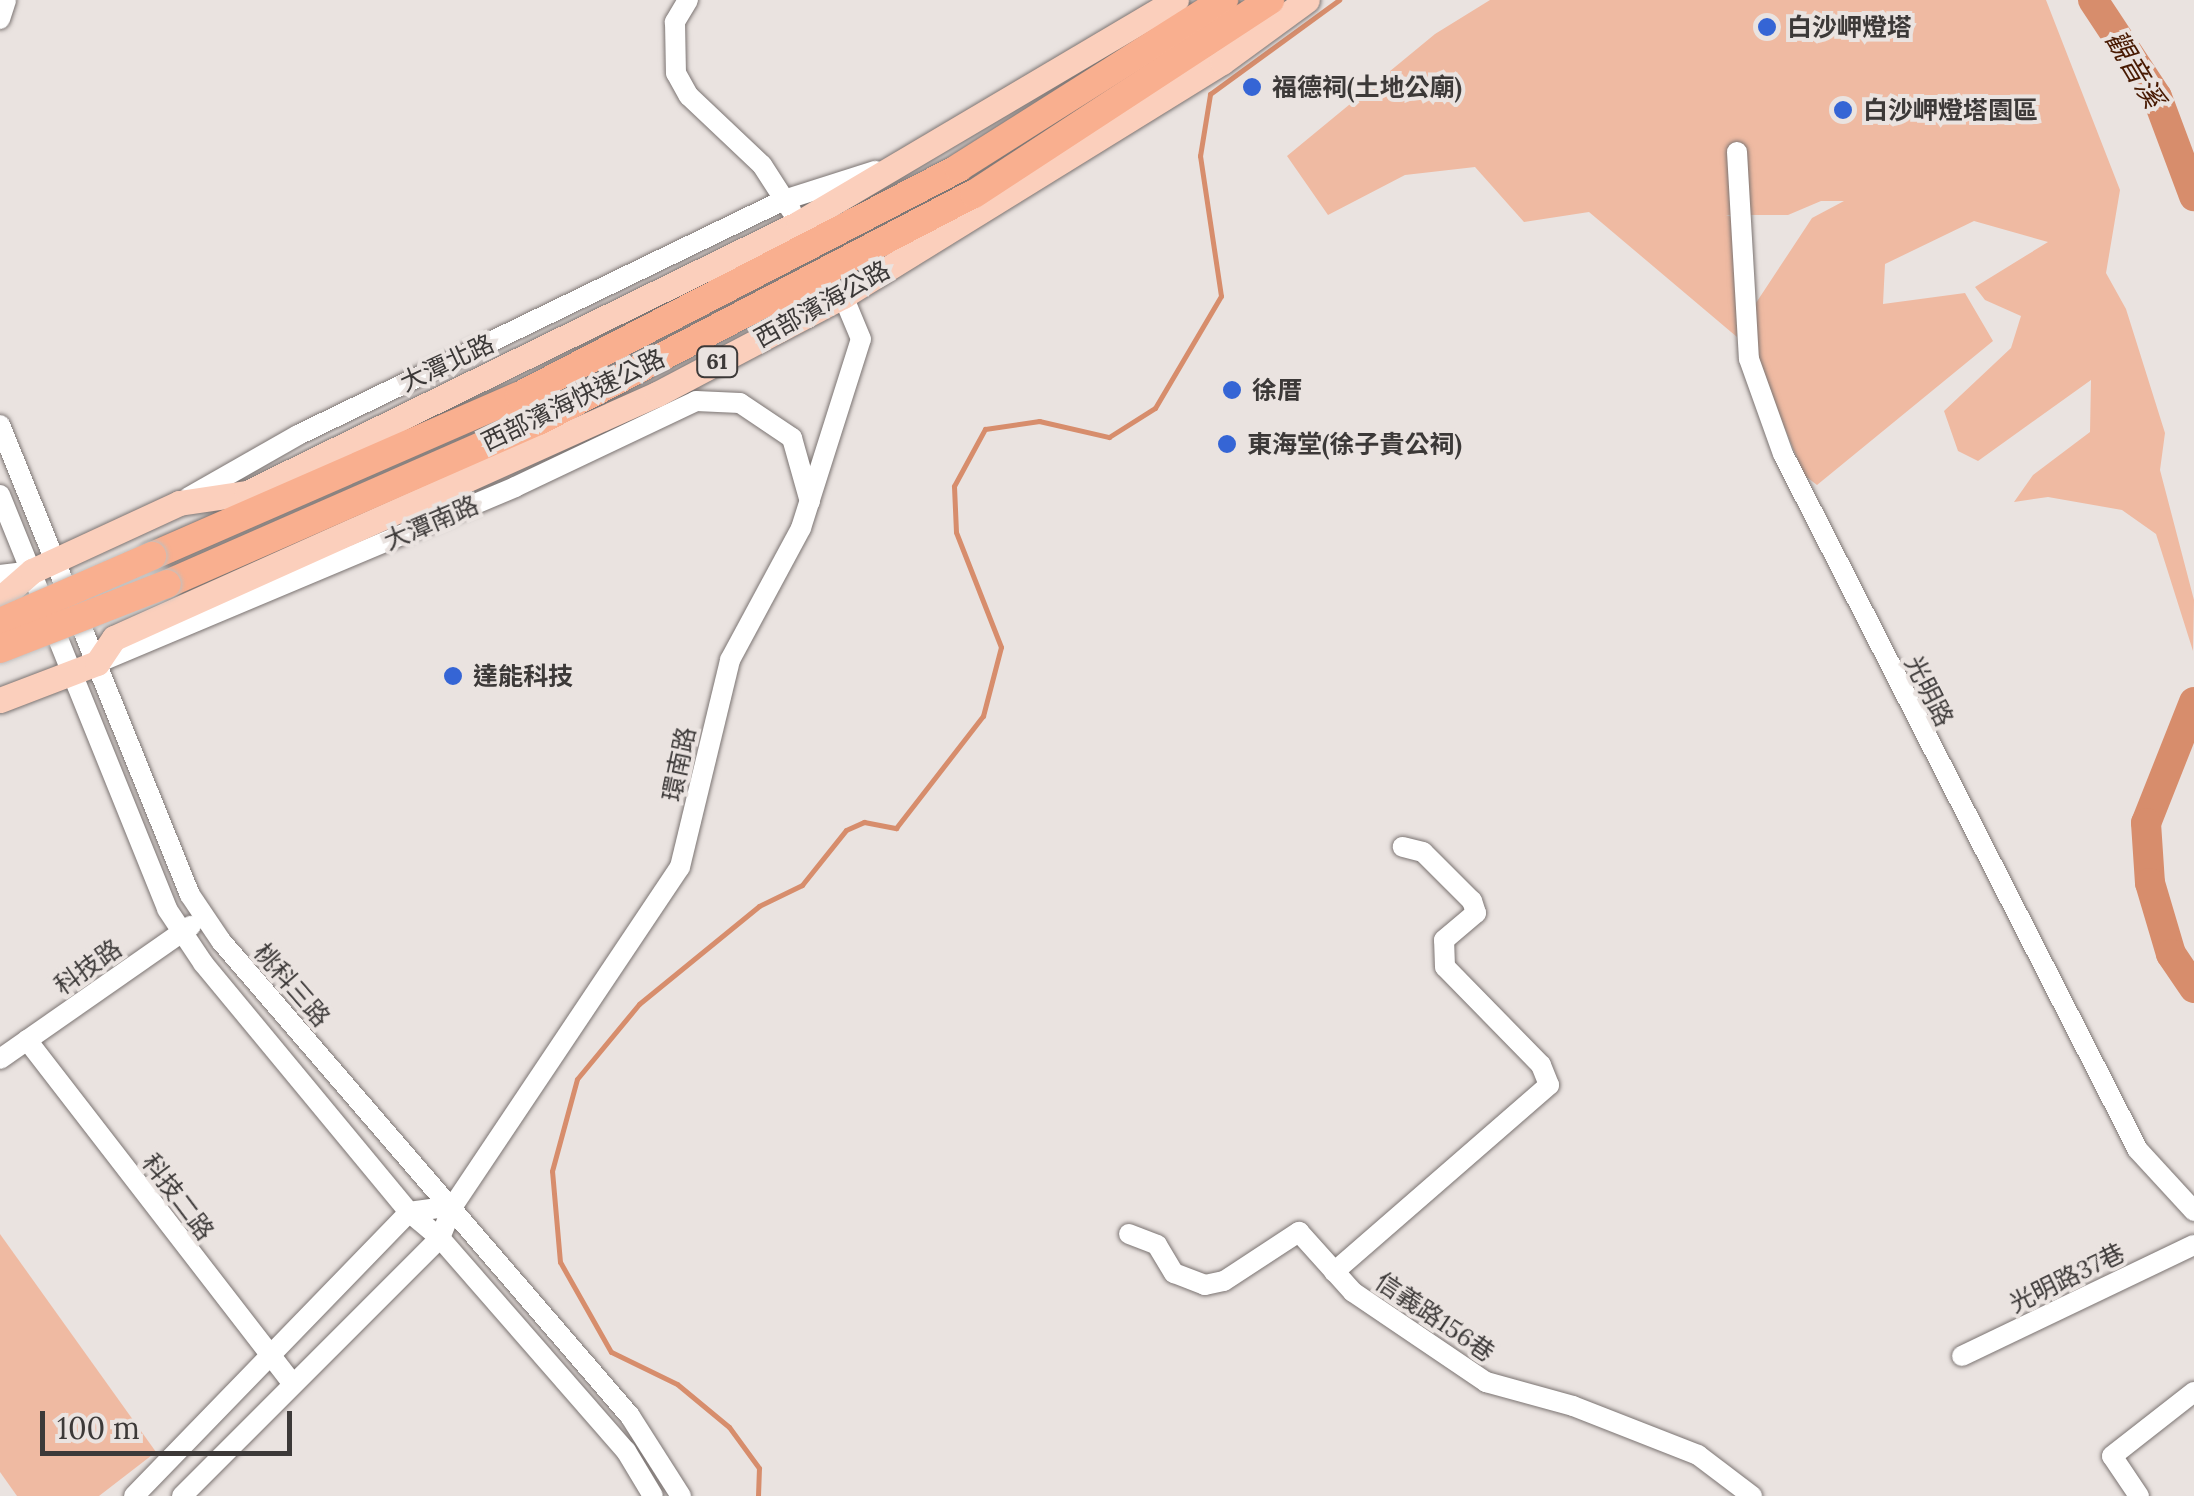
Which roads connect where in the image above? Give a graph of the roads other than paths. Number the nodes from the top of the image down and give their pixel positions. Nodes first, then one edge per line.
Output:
1 (6, 0) edge
2 (688, 0) edge
3 (1176, 0) edge
4 (1224, 0) edge
5 (1270, 0) edge
6 (1307, 0) edge
7 (0, 18) edge
8 (1737, 152) dead end
9 (901, 164) junction
10 (784, 200) junction
11 (799, 223) junction
12 (843, 296) junction
13 (0, 425) edge
14 (0, 496) edge
15 (810, 503) junction
16 (179, 504) junction
17 (43, 566) junction
18 (0, 576) edge
19 (0, 599) edge
20 (0, 622) edge
21 (0, 649) edge
22 (85, 667) junction
23 (0, 700) edge
24 (1403, 847) dead end
25 (204, 917) junction
26 (182, 932) junction
27 (27, 1040) junction
28 (0, 1059) edge
29 (453, 1206) junction
30 (2194, 1211) edge
31 (409, 1212) junction
32 (1129, 1234) dead end
33 (440, 1238) junction
34 (2194, 1244) edge
35 (1334, 1272) junction
36 (1962, 1356) dead end
37 (270, 1359) junction
38 (292, 1382) junction
39 (2194, 1392) edge
40 (134, 1496) edge
41 (182, 1496) edge
42 (653, 1496) edge
43 (681, 1496) edge
44 (1752, 1496) edge
45 (2139, 1496) edge

1 - 7 street
2 - 10 street
3 - 9 main road
4 - 20 highway, 西部濱海快速公路 / 61, bridge
5 - 21 highway, 西部濱海快速公路 / 61, bridge
6 - 12 main road, 西部濱海公路 / 61
8 - 30 street, 光明路
9 - 10 street, 大潭北路
9 - 11 main road
10 - 11 street
10 - 16 street, 大潭北路
11 - 16 main road
12 - 15 street, 環南路
12 - 22 main road, 西部濱海公路 / 61
13 - 17 street, 桃科三路
14 - 17 street, 桃科三路
15 - 22 street, 大潭南路
15 - 29 street, 環南路
16 - 17 main road, 大潭北路
17 - 18 street, 大潭北路
17 - 19 main road
17 - 22 street, 桃科三路
22 - 23 main road, 大潭南路 / 61
22 - 25 street, 桃科三路
22 - 26 street, 桃科三路
24 - 35 street
25 - 26 street, 科技路
25 - 29 street, 桃科三路
26 - 27 street, 科技路
26 - 31 street, 桃科三路
27 - 28 street, 科技路
27 - 37 street, 科技二路
29 - 31 street
29 - 33 street, 環南路
29 - 43 street, 桃科三路
31 - 33 street, 桃科三路
31 - 37 street
32 - 35 street, 信義路156巷
33 - 38 street, 環南路
33 - 42 street, 桃科三路
34 - 36 street, 光明路37巷
35 - 44 street, 信義路156巷
37 - 38 street, 科技二路
37 - 40 street
38 - 41 street, 環南路
39 - 45 street

